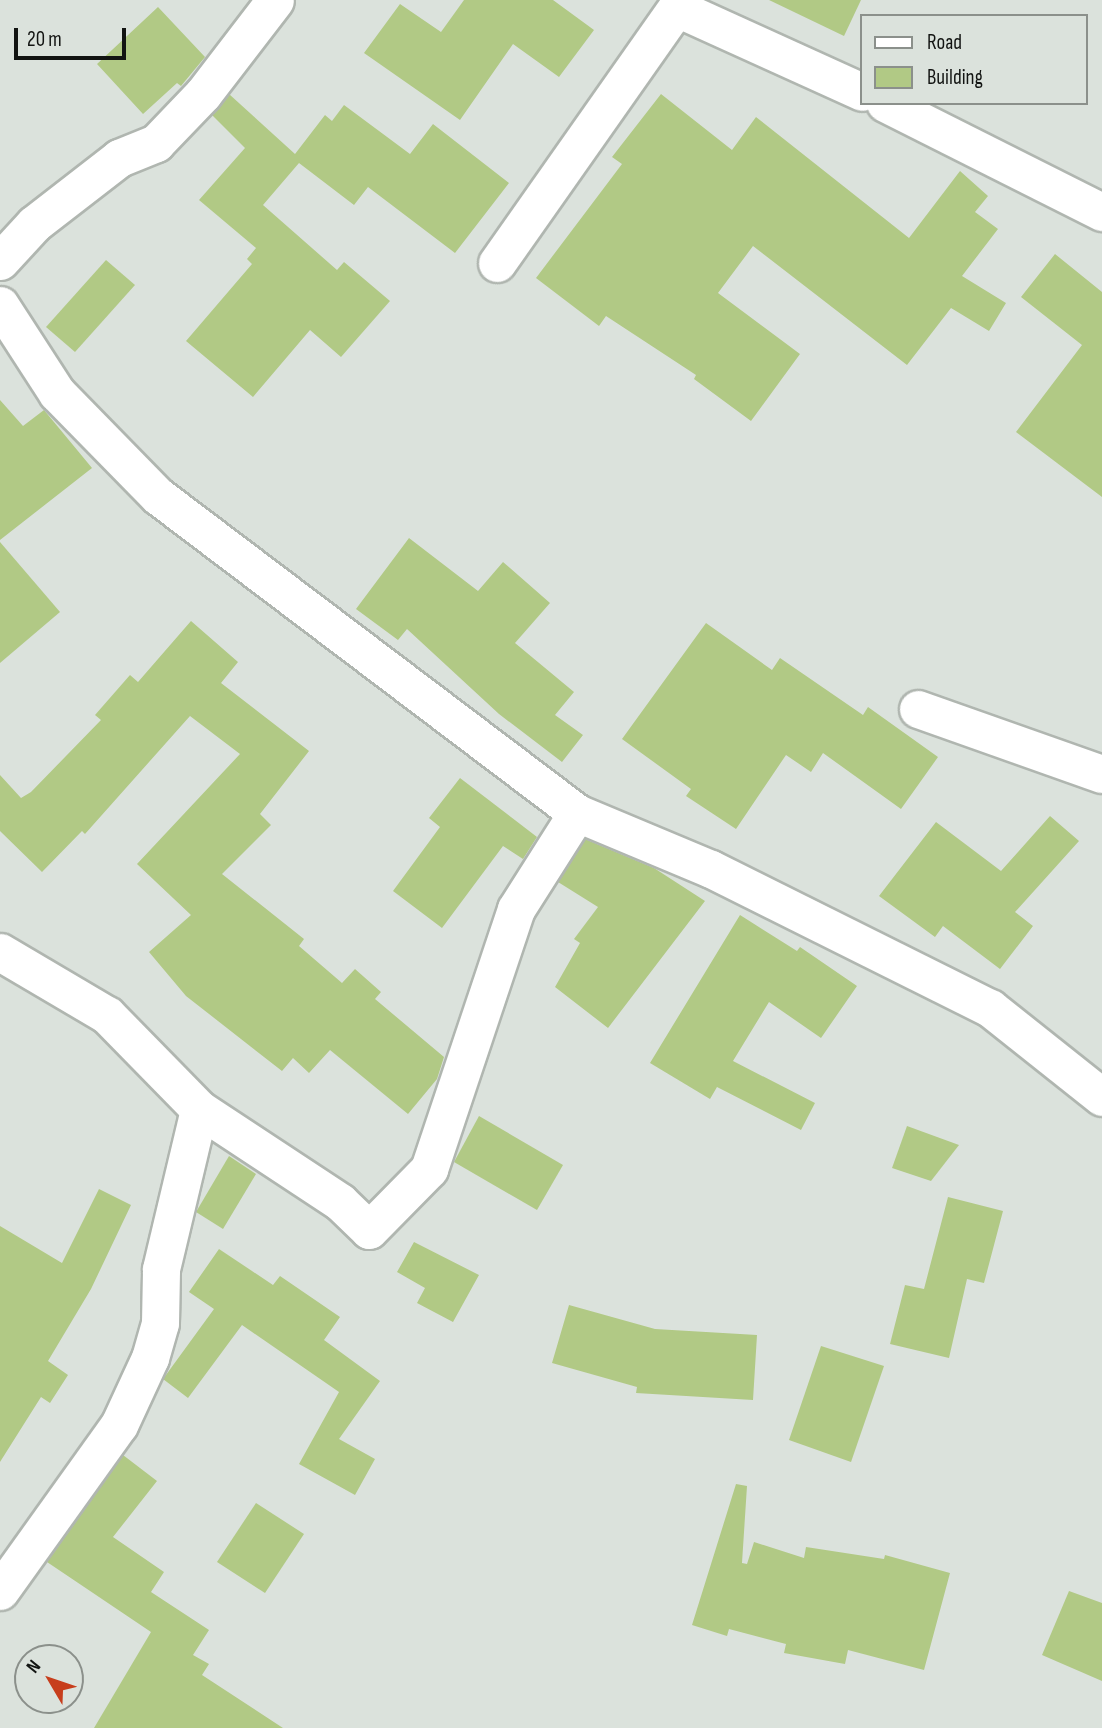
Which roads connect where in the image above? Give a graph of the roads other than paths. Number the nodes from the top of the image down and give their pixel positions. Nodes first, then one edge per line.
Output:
1 (275, 0) edge
2 (680, 4) edge
3 (860, 91) edge
4 (890, 105) edge
5 (1102, 212) edge
6 (0, 261) edge
7 (498, 263) dead end
8 (0, 305) edge
9 (918, 709) dead end
10 (1102, 774) edge
11 (577, 813) junction
12 (0, 952) edge
13 (1102, 1097) edge
14 (199, 1108) junction
15 (0, 1591) edge

1 - 6 street
2 - 3 street
2 - 7 street
4 - 5 street
8 - 11 street
9 - 10 street
11 - 13 street
11 - 14 street
12 - 14 street
14 - 15 street

